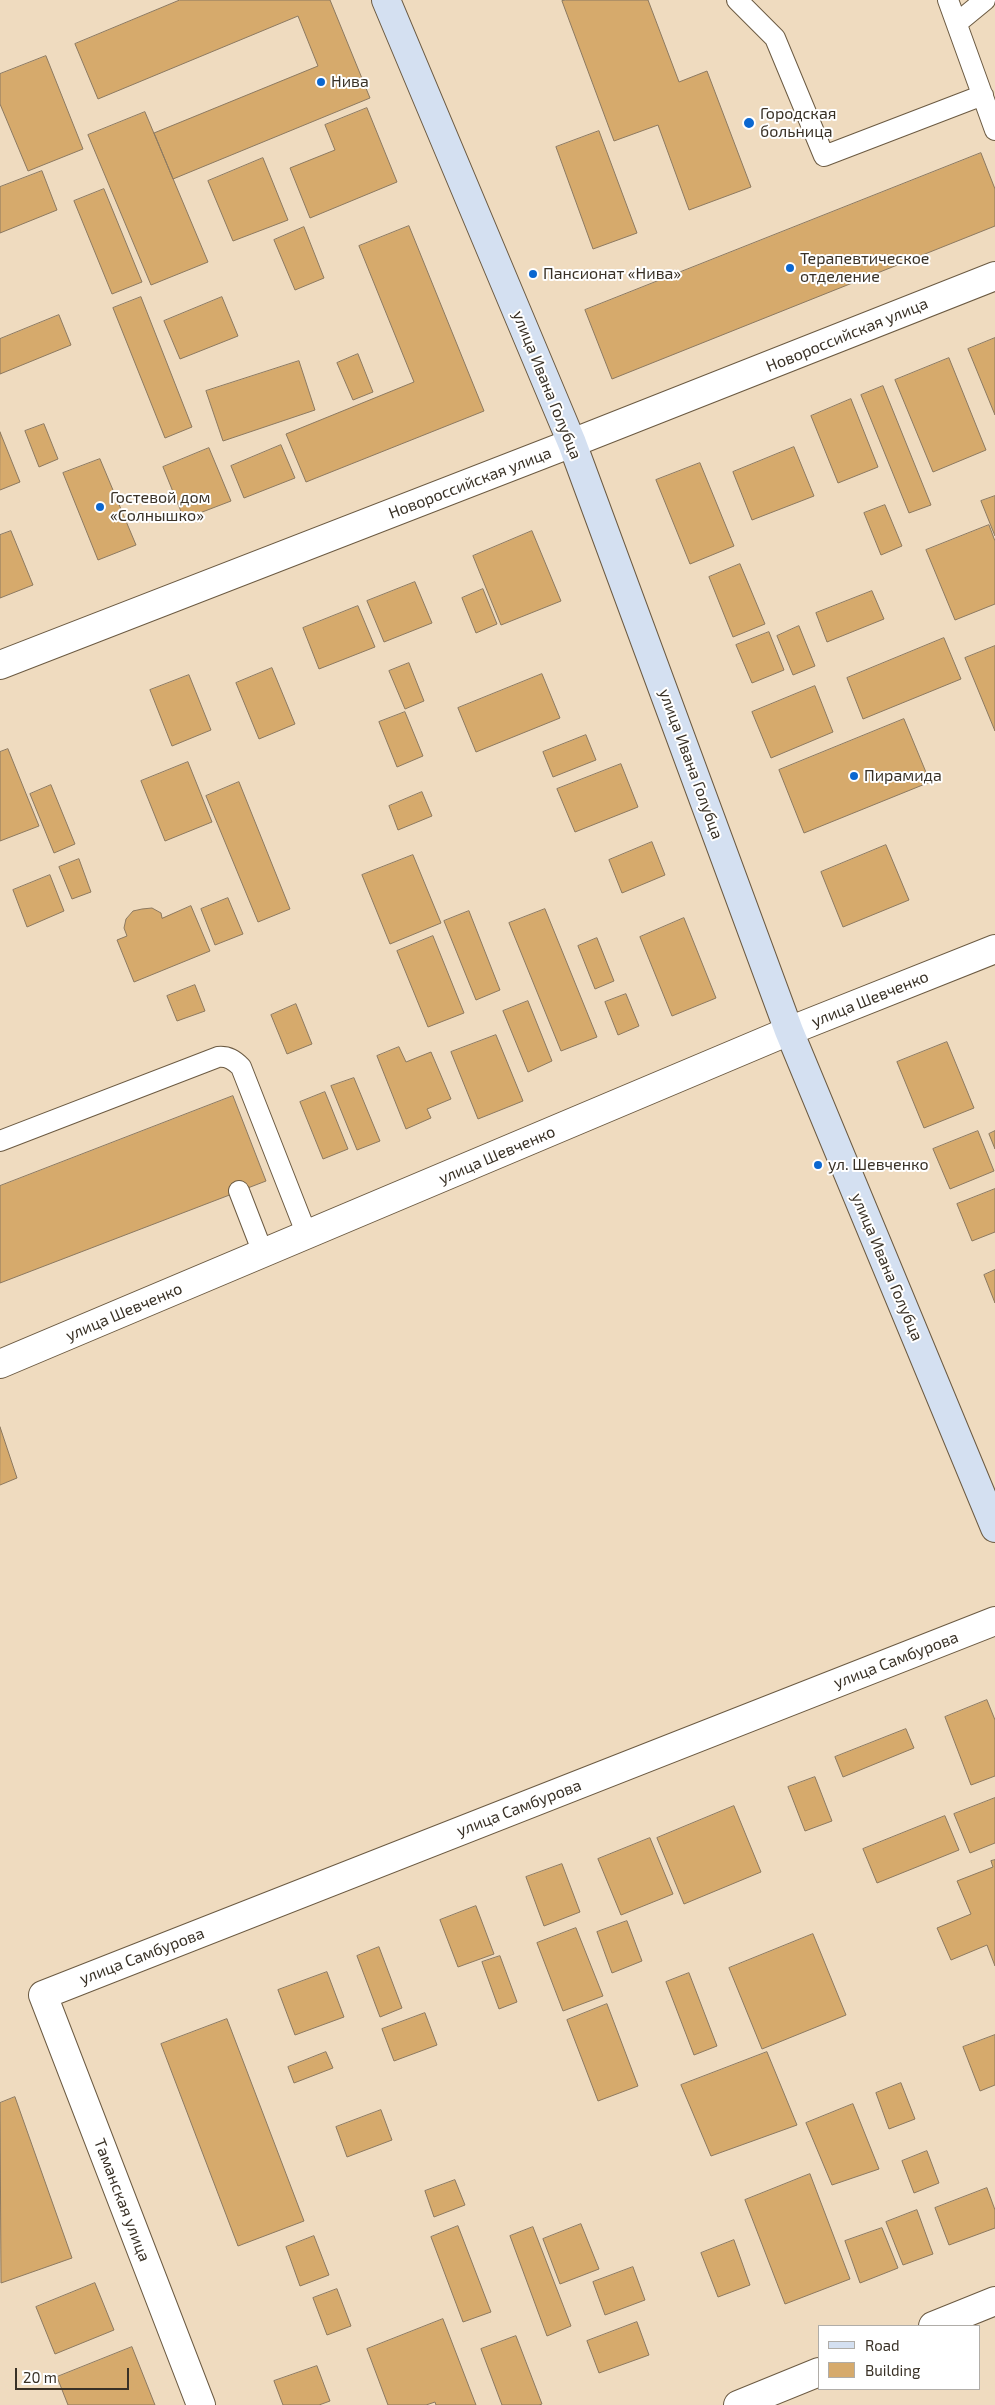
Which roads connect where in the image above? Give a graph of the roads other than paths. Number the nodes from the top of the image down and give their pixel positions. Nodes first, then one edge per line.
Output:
1 (386, 0) edge
2 (737, 0) edge
3 (948, 0) edge
4 (984, 0) edge
5 (957, 23) junction
6 (983, 95) junction
7 (995, 130) edge
8 (995, 276) edge
9 (572, 443) junction
10 (0, 664) edge
11 (995, 948) edge
12 (789, 1031) junction
13 (0, 1141) edge
14 (240, 1191) dead end
15 (307, 1235) junction
16 (263, 1253) junction
17 (0, 1364) edge
18 (995, 1528) edge
19 (995, 1621) edge
20 (43, 1995) joint
21 (995, 2301) edge
22 (935, 2325) edge
23 (818, 2372) edge
24 (202, 2405) edge
25 (738, 2405) edge

1 - 9 street, улица Ивана Голубца
2 - 6 lane
3 - 5 lane
4 - 5 lane
5 - 6 lane
6 - 7 lane
8 - 9 street, Новороссийская улица
9 - 10 street, Новороссийская улица
9 - 12 street, улица Ивана Голубца
11 - 12 street, улица Шевченко
12 - 15 street, улица Шевченко
12 - 18 street, улица Ивана Голубца
13 - 15 lane
14 - 16 lane
15 - 16 street, улица Шевченко
16 - 17 street, улица Шевченко
19 - 20 street, улица Самбурова
20 - 24 street, Таманская улица
21 - 22 street
23 - 25 street

